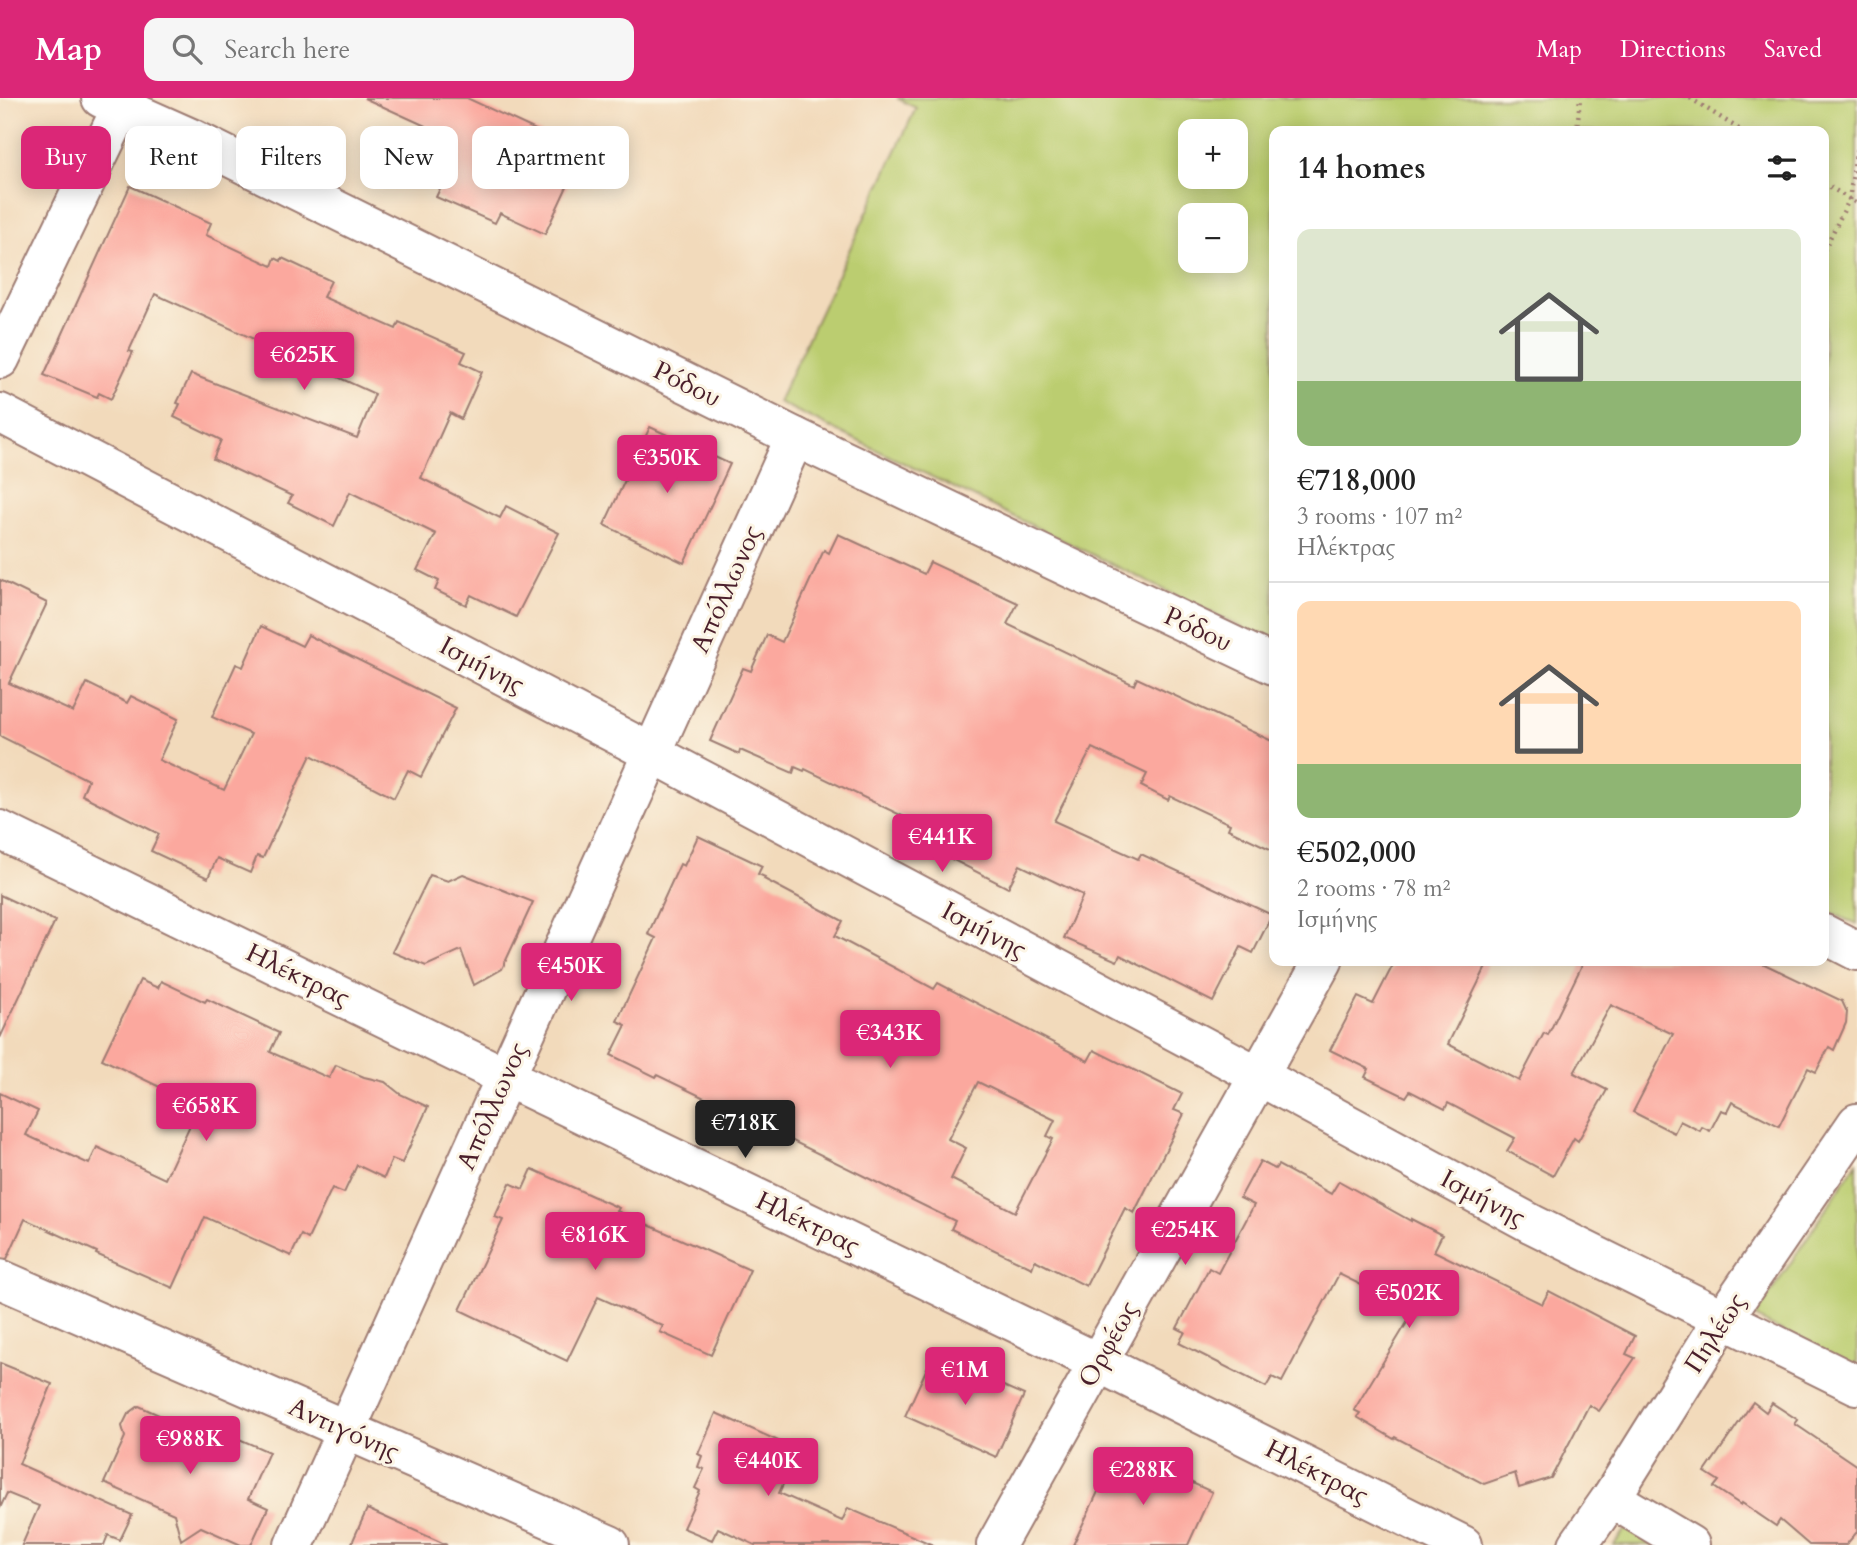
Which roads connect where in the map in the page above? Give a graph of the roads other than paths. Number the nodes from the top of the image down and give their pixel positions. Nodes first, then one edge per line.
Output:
1 (117, 101) edge
2 (0, 359) edge
3 (0, 413) edge
4 (795, 437) junction
5 (1269, 663) edge
6 (652, 753) junction
7 (0, 830) edge
8 (1829, 937) edge
9 (1857, 951) edge
10 (1319, 966) edge
11 (1259, 1076) junction
12 (506, 1077) junction
13 (1857, 1124) edge
14 (0, 1279) edge
15 (1723, 1319) junction
16 (1097, 1362) junction
17 (1857, 1385) edge
18 (345, 1429) junction
19 (1611, 1498) junction
20 (294, 1545) edge
21 (610, 1545) edge
22 (996, 1545) edge
23 (1463, 1545) edge
24 (1578, 1545) edge
25 (1690, 1545) edge

1 - 2 street
1 - 4 street, Ρόδου
3 - 6 street, Ισμήνης
4 - 5 street, Ρόδου
4 - 6 street, Απόλλωνος
6 - 11 street, Ισμήνης
6 - 12 street, Απόλλωνος
7 - 12 street, Ηλέκτρας
8 - 9 street
10 - 11 street, Ορφέως
11 - 15 street, Ισμήνης
11 - 16 street, Ορφέως
12 - 16 street, Ηλέκτρας
12 - 18 street, Απόλλωνος
13 - 15 street, Πηλέως
14 - 18 street, Αντιγόνης
15 - 17 street, Ισμήνης
15 - 19 street, Πηλέως
16 - 22 street, Ορφέως
16 - 23 street, Ηλέκτρας
18 - 20 street, Απόλλωνος
18 - 21 street, Αντιγόνης
19 - 24 street, Πηλέως
19 - 25 street

